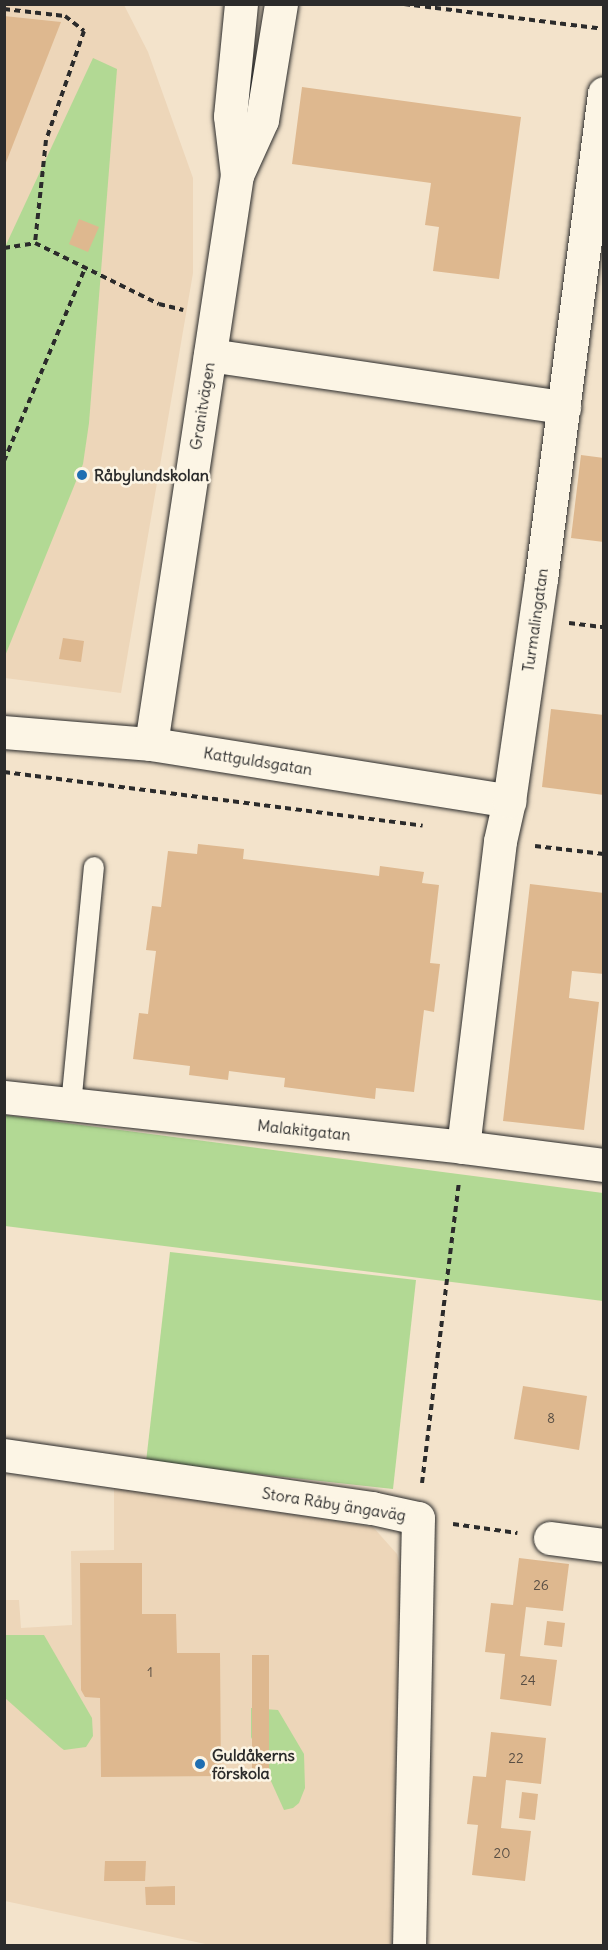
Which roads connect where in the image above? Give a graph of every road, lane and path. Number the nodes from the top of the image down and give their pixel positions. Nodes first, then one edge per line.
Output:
1 (242, 4) edge
2 (281, 4) edge
3 (404, 4) edge
4 (4, 9) edge
5 (603, 29) edge
6 (603, 93) edge
7 (237, 175) junction
8 (35, 243) junction
9 (4, 248) edge
10 (85, 268) junction
11 (216, 318) junction
12 (210, 355) junction
13 (564, 407) junction
14 (4, 461) edge
15 (564, 622) dead end
16 (603, 627) edge
17 (4, 647) edge
18 (4, 691) edge
19 (4, 732) edge
20 (151, 744) junction
21 (4, 772) edge
22 (509, 801) junction
23 (425, 826) dead end
24 (500, 841) junction
25 (603, 854) edge
26 (94, 867) dead end
27 (4, 1097) edge
28 (71, 1105) junction
29 (463, 1147) junction
30 (603, 1165) edge
31 (4, 1455) edge
32 (418, 1518) junction
33 (550, 1538) joint
34 (603, 1545) edge
35 (409, 1946) edge

1 - 7 street, Granitvägen
2 - 7 street, Granitvägen
3 - 5 path
4 - 8 path
6 - 13 street, Turmalingatan
7 - 11 street, Granitvägen
8 - 9 path
8 - 10 path
10 - 11 path
10 - 14 path
11 - 12 street, Granitvägen
12 - 13 street
12 - 20 street, Granitvägen
13 - 22 street, Turmalingatan
15 - 16 path
17 - 18 path
19 - 20 street, Kattguldsgatan
20 - 22 street, Kattguldsgatan
21 - 23 path
22 - 24 street, Turmalingatan
24 - 25 path
24 - 29 street, Turmalingatan
26 - 28 lane
27 - 28 street, Malakitgatan
28 - 29 street, Malakitgatan
29 - 30 street, Malakitgatan
29 - 32 path
31 - 32 street, Stora Råby ängaväg
32 - 33 path
32 - 35 street, Stora Råby ängaväg
33 - 34 street

